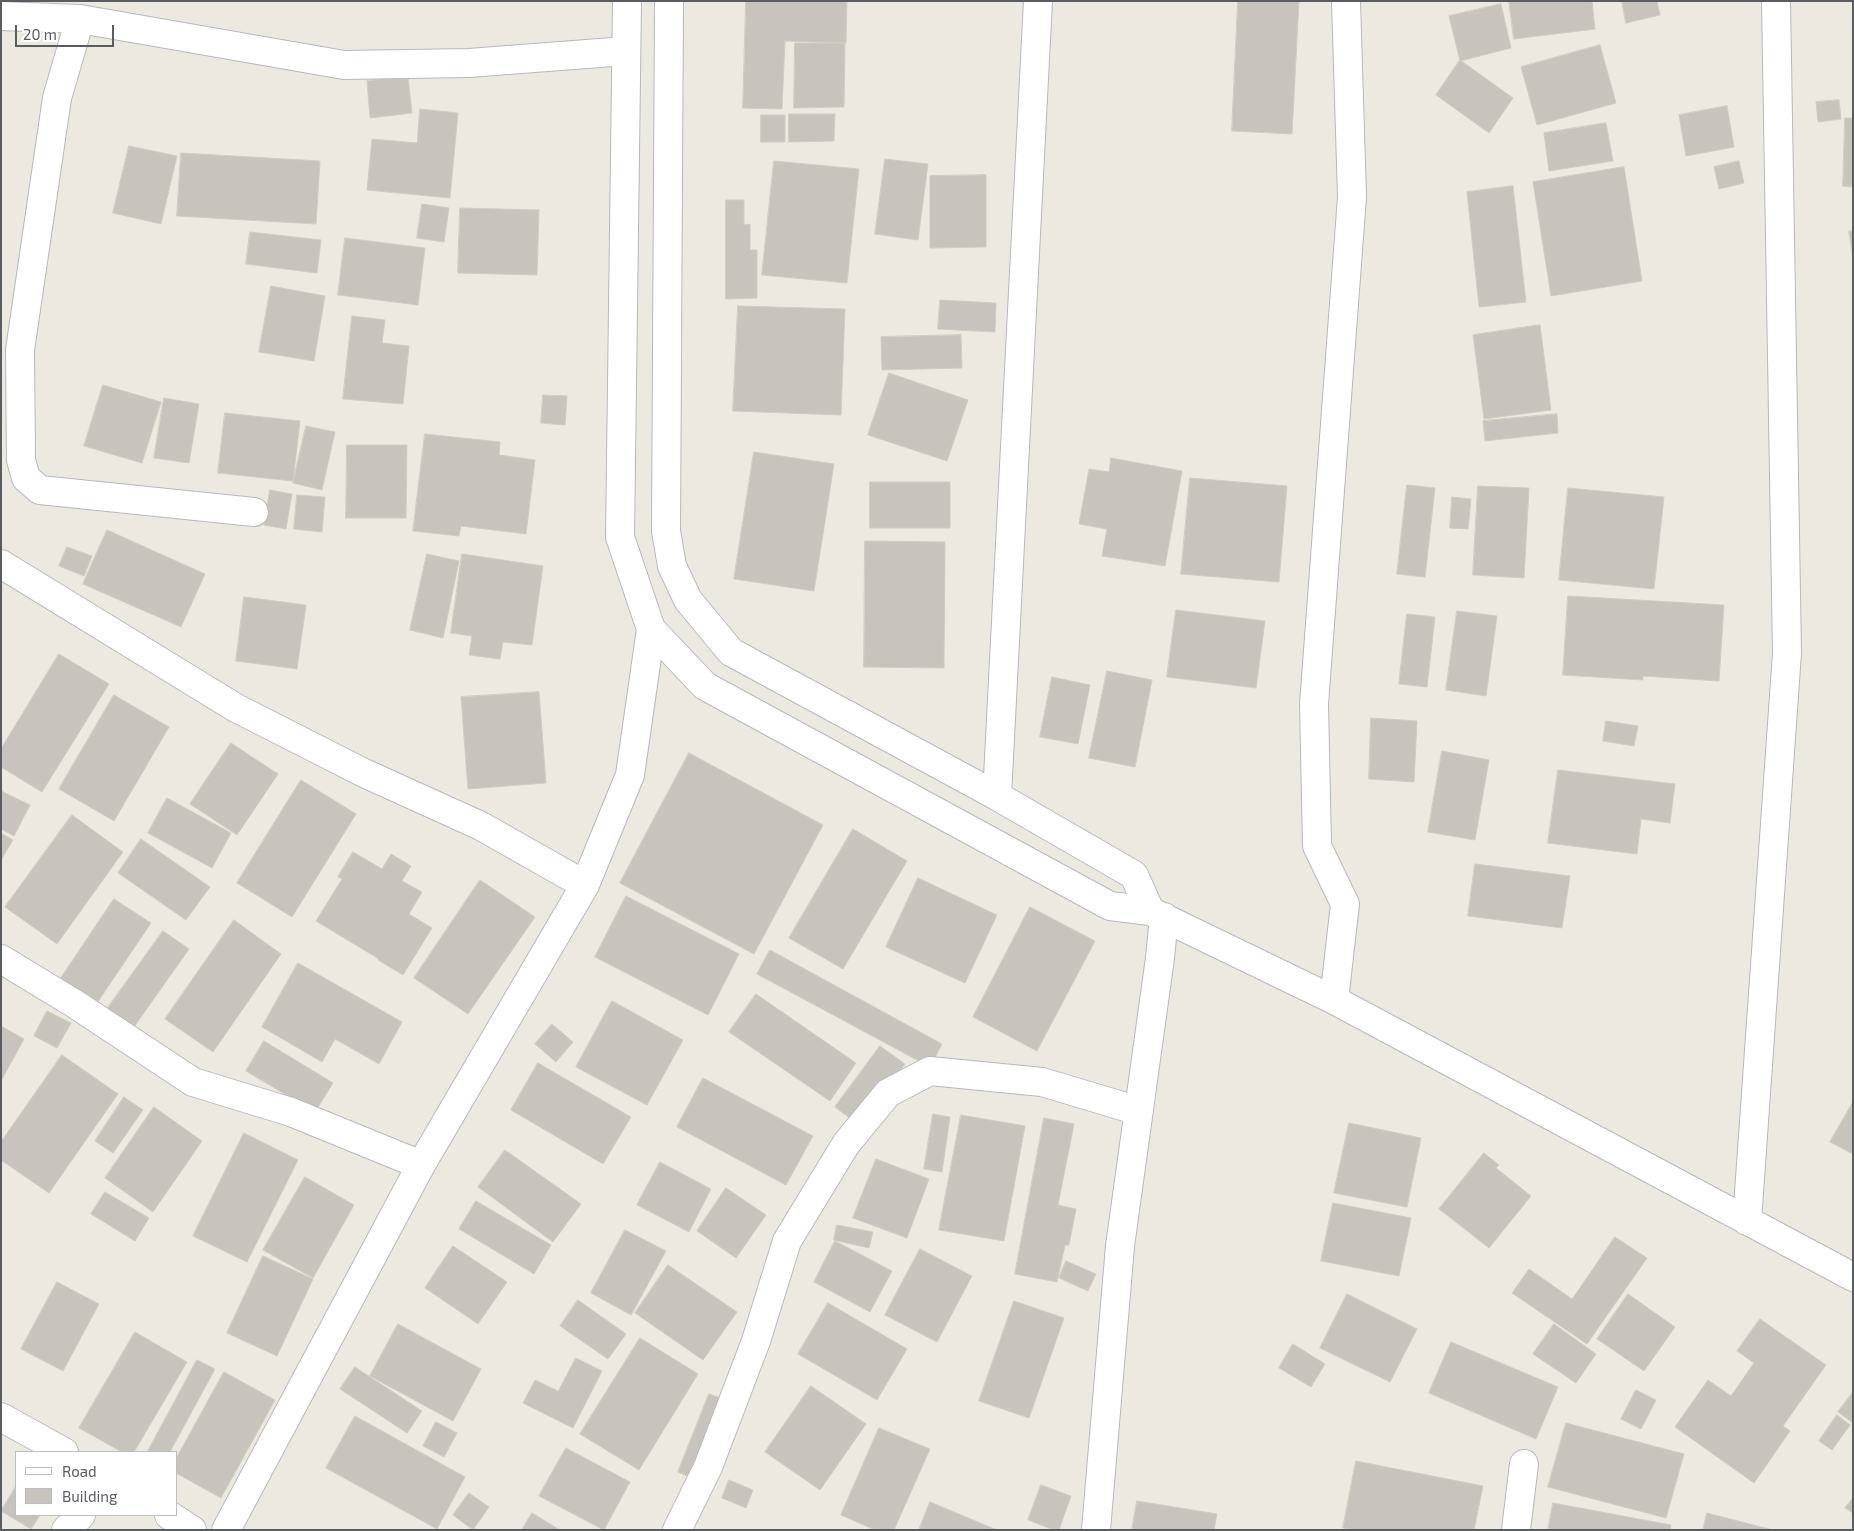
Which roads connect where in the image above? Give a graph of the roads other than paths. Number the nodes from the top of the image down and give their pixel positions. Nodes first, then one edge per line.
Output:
1 (627, 1) edge
2 (669, 1) edge
3 (1038, 1) edge
4 (1346, 1) edge
5 (1776, 1) edge
6 (1, 16) edge
7 (80, 19) junction
8 (626, 51) junction
9 (254, 512) dead end
10 (1, 564) edge
11 (651, 629) junction
12 (997, 796) junction
13 (585, 885) junction
14 (1157, 914) junction
15 (1, 959) edge
16 (1334, 1000) junction
17 (1139, 1111) junction
18 (421, 1164) junction
19 (1747, 1221) junction
20 (1853, 1277) edge
21 (1, 1417) edge
22 (62, 1451) edge
23 (1524, 1464) dead end
24 (80, 1516) edge
25 (171, 1516) edge
26 (66, 1530) edge
27 (192, 1530) edge
28 (226, 1530) edge
29 (676, 1530) edge
30 (1096, 1530) edge
31 (1516, 1530) edge

1 - 8 street
2 - 12 street
3 - 12 street
4 - 16 street
5 - 19 street
6 - 7 street
7 - 8 street
7 - 9 street
8 - 11 street
10 - 13 street
11 - 13 street
11 - 14 street
12 - 14 street
13 - 18 street
14 - 16 street
14 - 17 street
15 - 18 street
16 - 19 street
17 - 29 street
17 - 30 street
18 - 28 street
19 - 20 street
21 - 22 street
23 - 31 street
24 - 26 street
25 - 27 street

